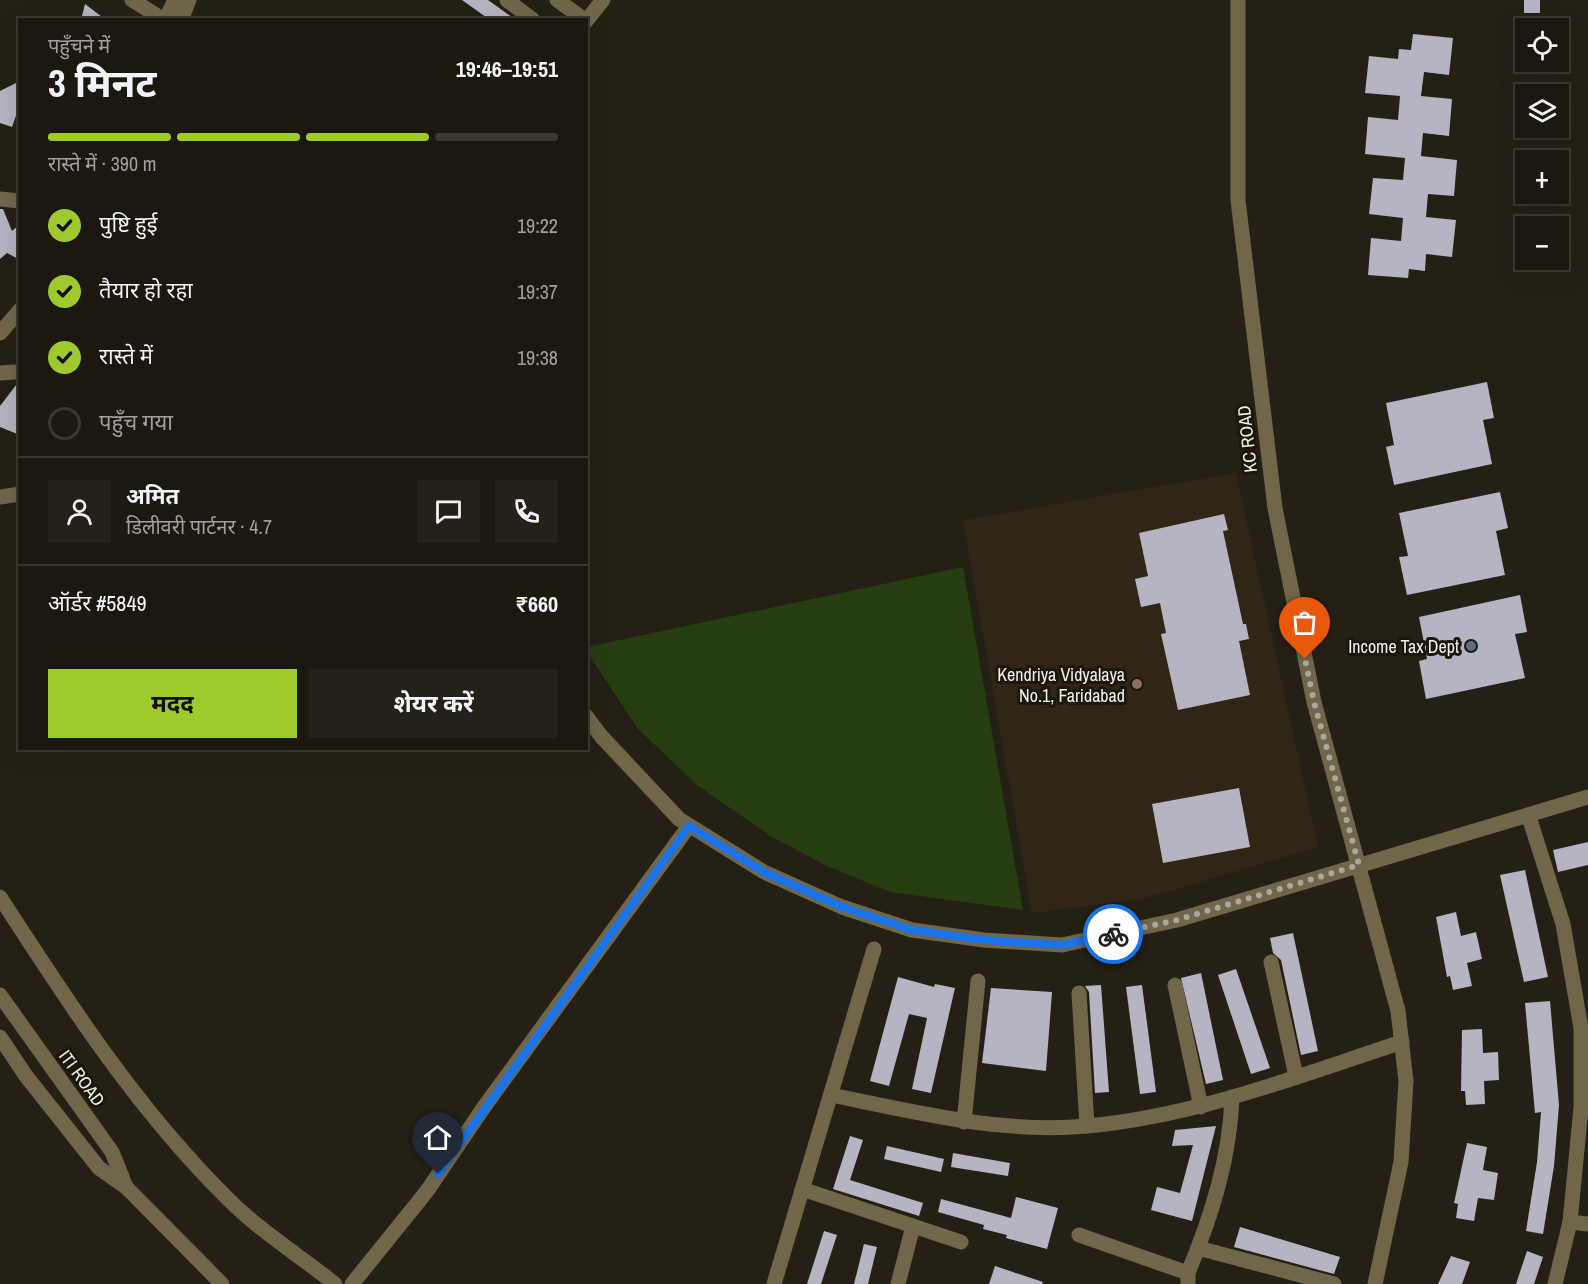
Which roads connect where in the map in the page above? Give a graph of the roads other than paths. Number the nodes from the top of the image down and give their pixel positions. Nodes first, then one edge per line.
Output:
1 (132, 0) edge
2 (175, 0) edge
3 (189, 0) edge
4 (507, 0) edge
5 (557, 0) edge
6 (603, 0) edge
7 (1238, 0) edge
8 (161, 18) edge
9 (165, 18) edge
10 (182, 18) edge
11 (530, 18) edge
12 (583, 18) edge
13 (588, 18) edge
14 (0, 199) edge
15 (18, 201) edge
16 (18, 312) edge
17 (0, 333) edge
18 (18, 494) edge
19 (0, 497) edge
20 (588, 719) edge
21 (1588, 797) edge
22 (1529, 817) junction
23 (689, 826) junction
24 (1359, 865) junction
25 (0, 897) edge
26 (874, 949) dead end
27 (1271, 962) dead end
28 (978, 981) dead end
29 (1175, 985) dead end
30 (1079, 993) dead end
31 (0, 995) edge
32 (0, 1037) edge
33 (1402, 1042) junction
34 (1296, 1076) junction
35 (831, 1095) junction
36 (1232, 1097) junction
37 (1201, 1107) junction
38 (1585, 1108) edge
39 (964, 1122) junction
40 (1087, 1126) junction
41 (126, 1187) junction
42 (802, 1189) junction
43 (1570, 1222) junction
44 (1588, 1224) edge
45 (913, 1226) junction
46 (1079, 1235) dead end
47 (961, 1242) dead end
48 (1198, 1248) junction
49 (1188, 1279) edge
50 (222, 1284) edge
51 (336, 1284) edge
52 (352, 1284) edge
53 (774, 1284) edge
54 (898, 1284) edge
55 (1334, 1284) edge
56 (1375, 1284) edge
57 (1556, 1284) edge

1 - 8 street
2 - 9 street
3 - 10 street
4 - 11 street
5 - 12 street
6 - 13 street
7 - 24 street, KC ROAD
14 - 15 street
16 - 17 street
18 - 19 street
20 - 23 street
21 - 22 street
22 - 24 street
22 - 38 street
23 - 24 street
23 - 52 street
24 - 33 street, KC ROAD
25 - 51 street
26 - 35 street
27 - 34 street
28 - 39 street
29 - 37 street
30 - 40 street
31 - 41 street, ITI ROAD
32 - 41 street, ITI ROAD
33 - 34 street
33 - 56 street, KC ROAD
34 - 36 street
35 - 39 street
35 - 42 street
36 - 37 street
36 - 48 street
37 - 40 street
38 - 43 street
39 - 40 street
41 - 50 street, ITI ROAD
42 - 45 street
42 - 53 street
43 - 44 street
43 - 57 street
45 - 47 street
45 - 54 street
46 - 49 street
48 - 49 street
48 - 55 street

